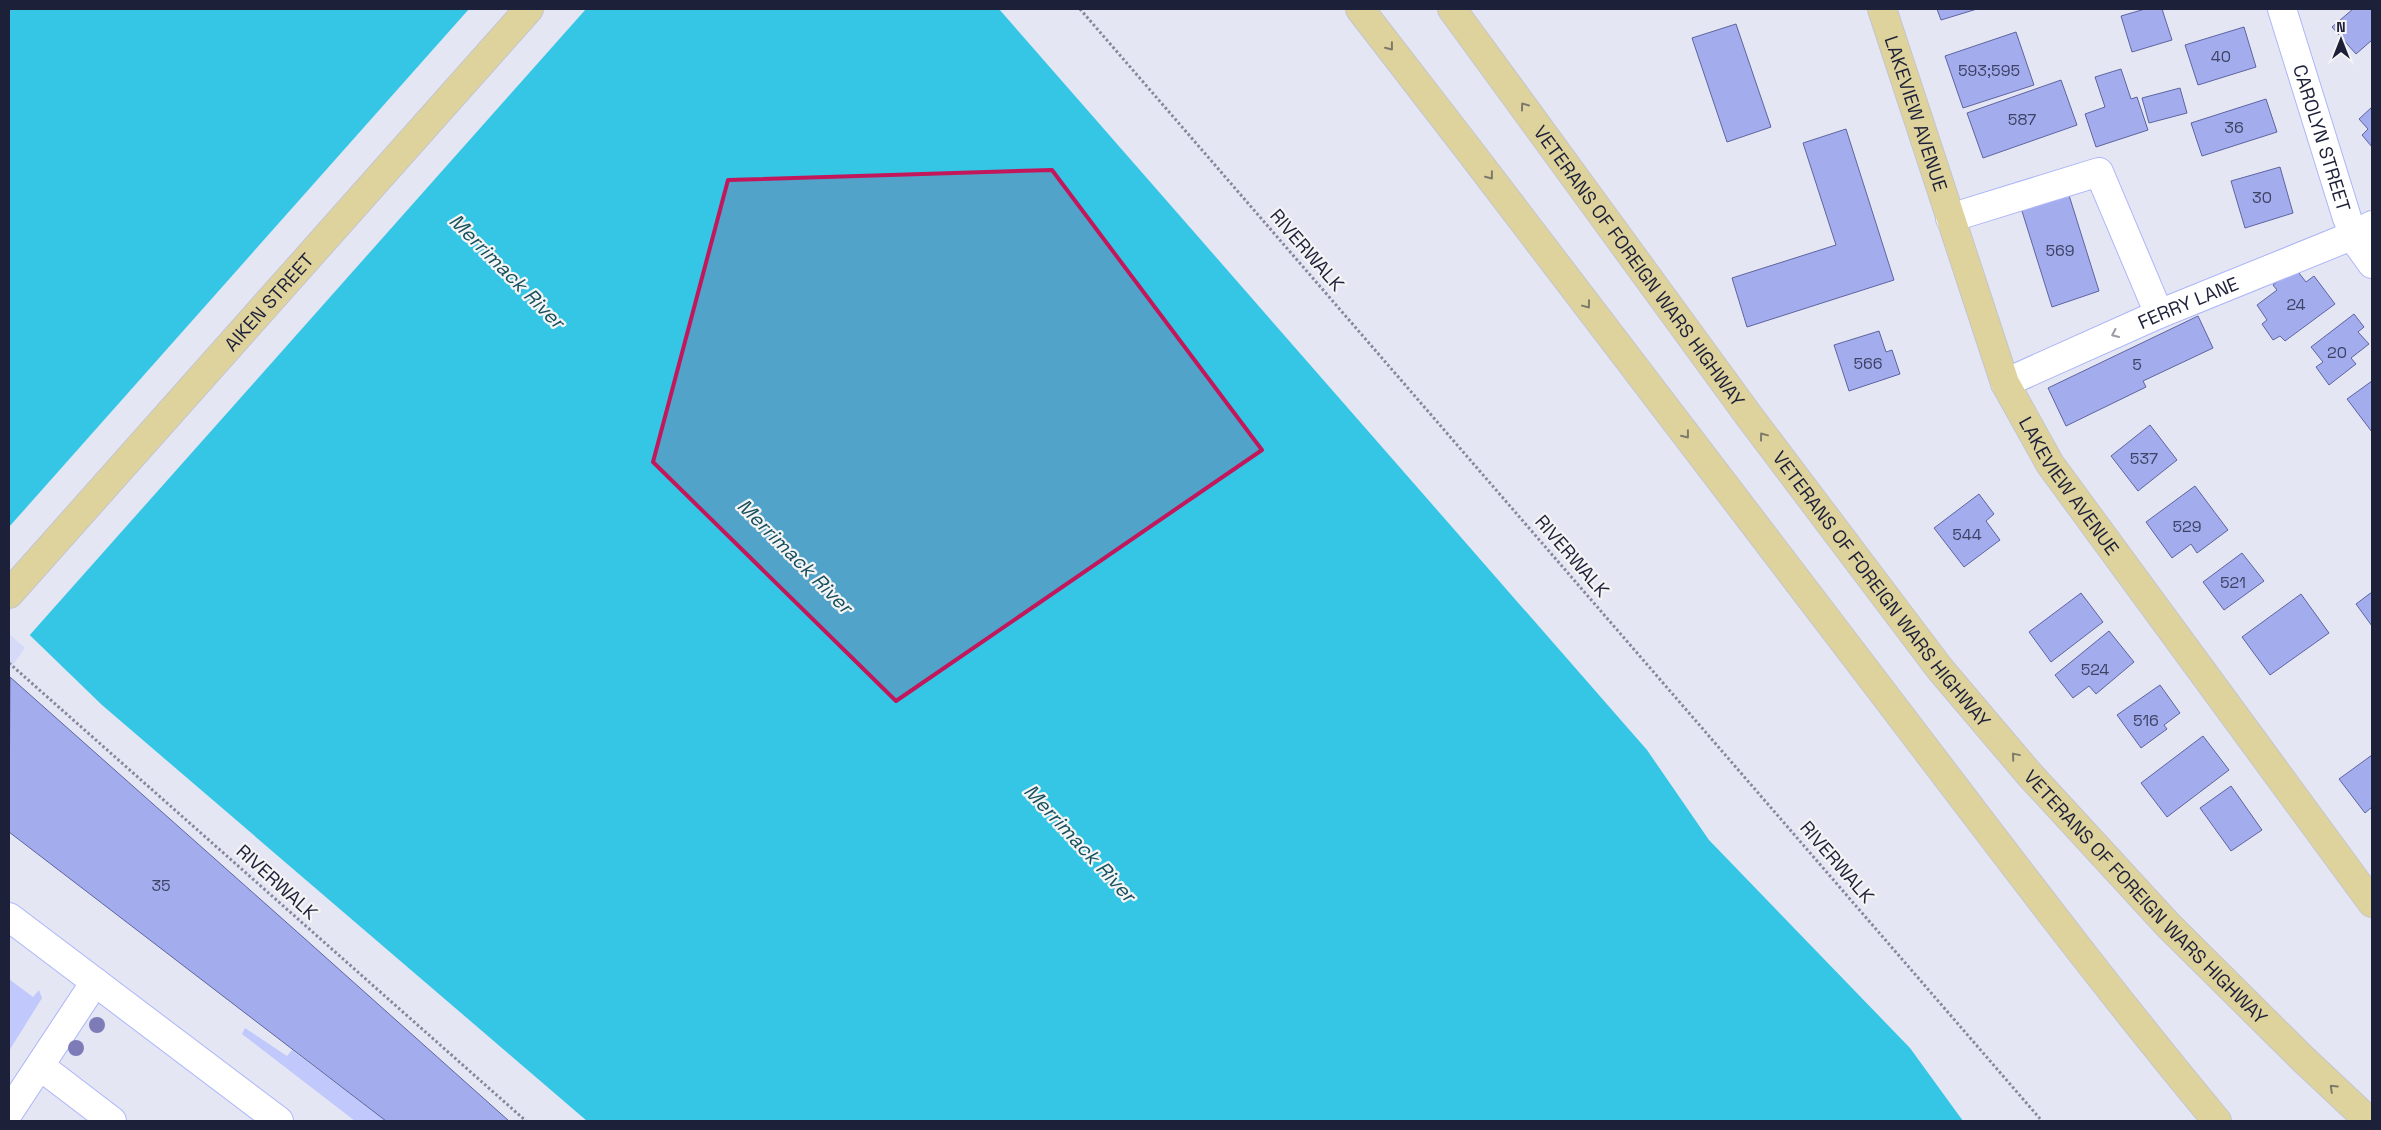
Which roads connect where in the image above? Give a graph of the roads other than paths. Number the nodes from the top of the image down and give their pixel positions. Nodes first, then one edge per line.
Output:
1 (529, 9) edge
2 (1360, 9) edge
3 (1452, 9) edge
4 (1882, 9) edge
5 (2282, 9) edge
6 (1950, 218) junction
7 (2363, 230) edge
8 (2372, 264) edge
9 (2159, 314) junction
10 (2005, 383) junction
11 (9, 594) edge
12 (2368, 888) edge
13 (9, 917) edge
14 (95, 982) junction
15 (40, 1066) junction
16 (9, 1112) edge
17 (112, 1121) edge
18 (280, 1121) edge
19 (2217, 1121) edge
20 (2369, 1121) edge

1 - 11 main road, AIKEN STREET
2 -> 19 main road
20 -> 3 main road, VETERANS OF FOREIGN WARS HIGHWAY
4 - 6 main road, LAKEVIEW AVENUE
5 - 7 street, CAROLYN STREET
6 - 9 street
6 - 10 main road, LAKEVIEW AVENUE
7 - 8 street, CAROLYN STREET
7 - 9 street, FERRY LANE
9 -> 10 street, FERRY LANE
10 - 12 main road, LAKEVIEW AVENUE
13 - 14 street
14 - 15 street
14 - 18 street
15 - 16 street
15 - 17 street

